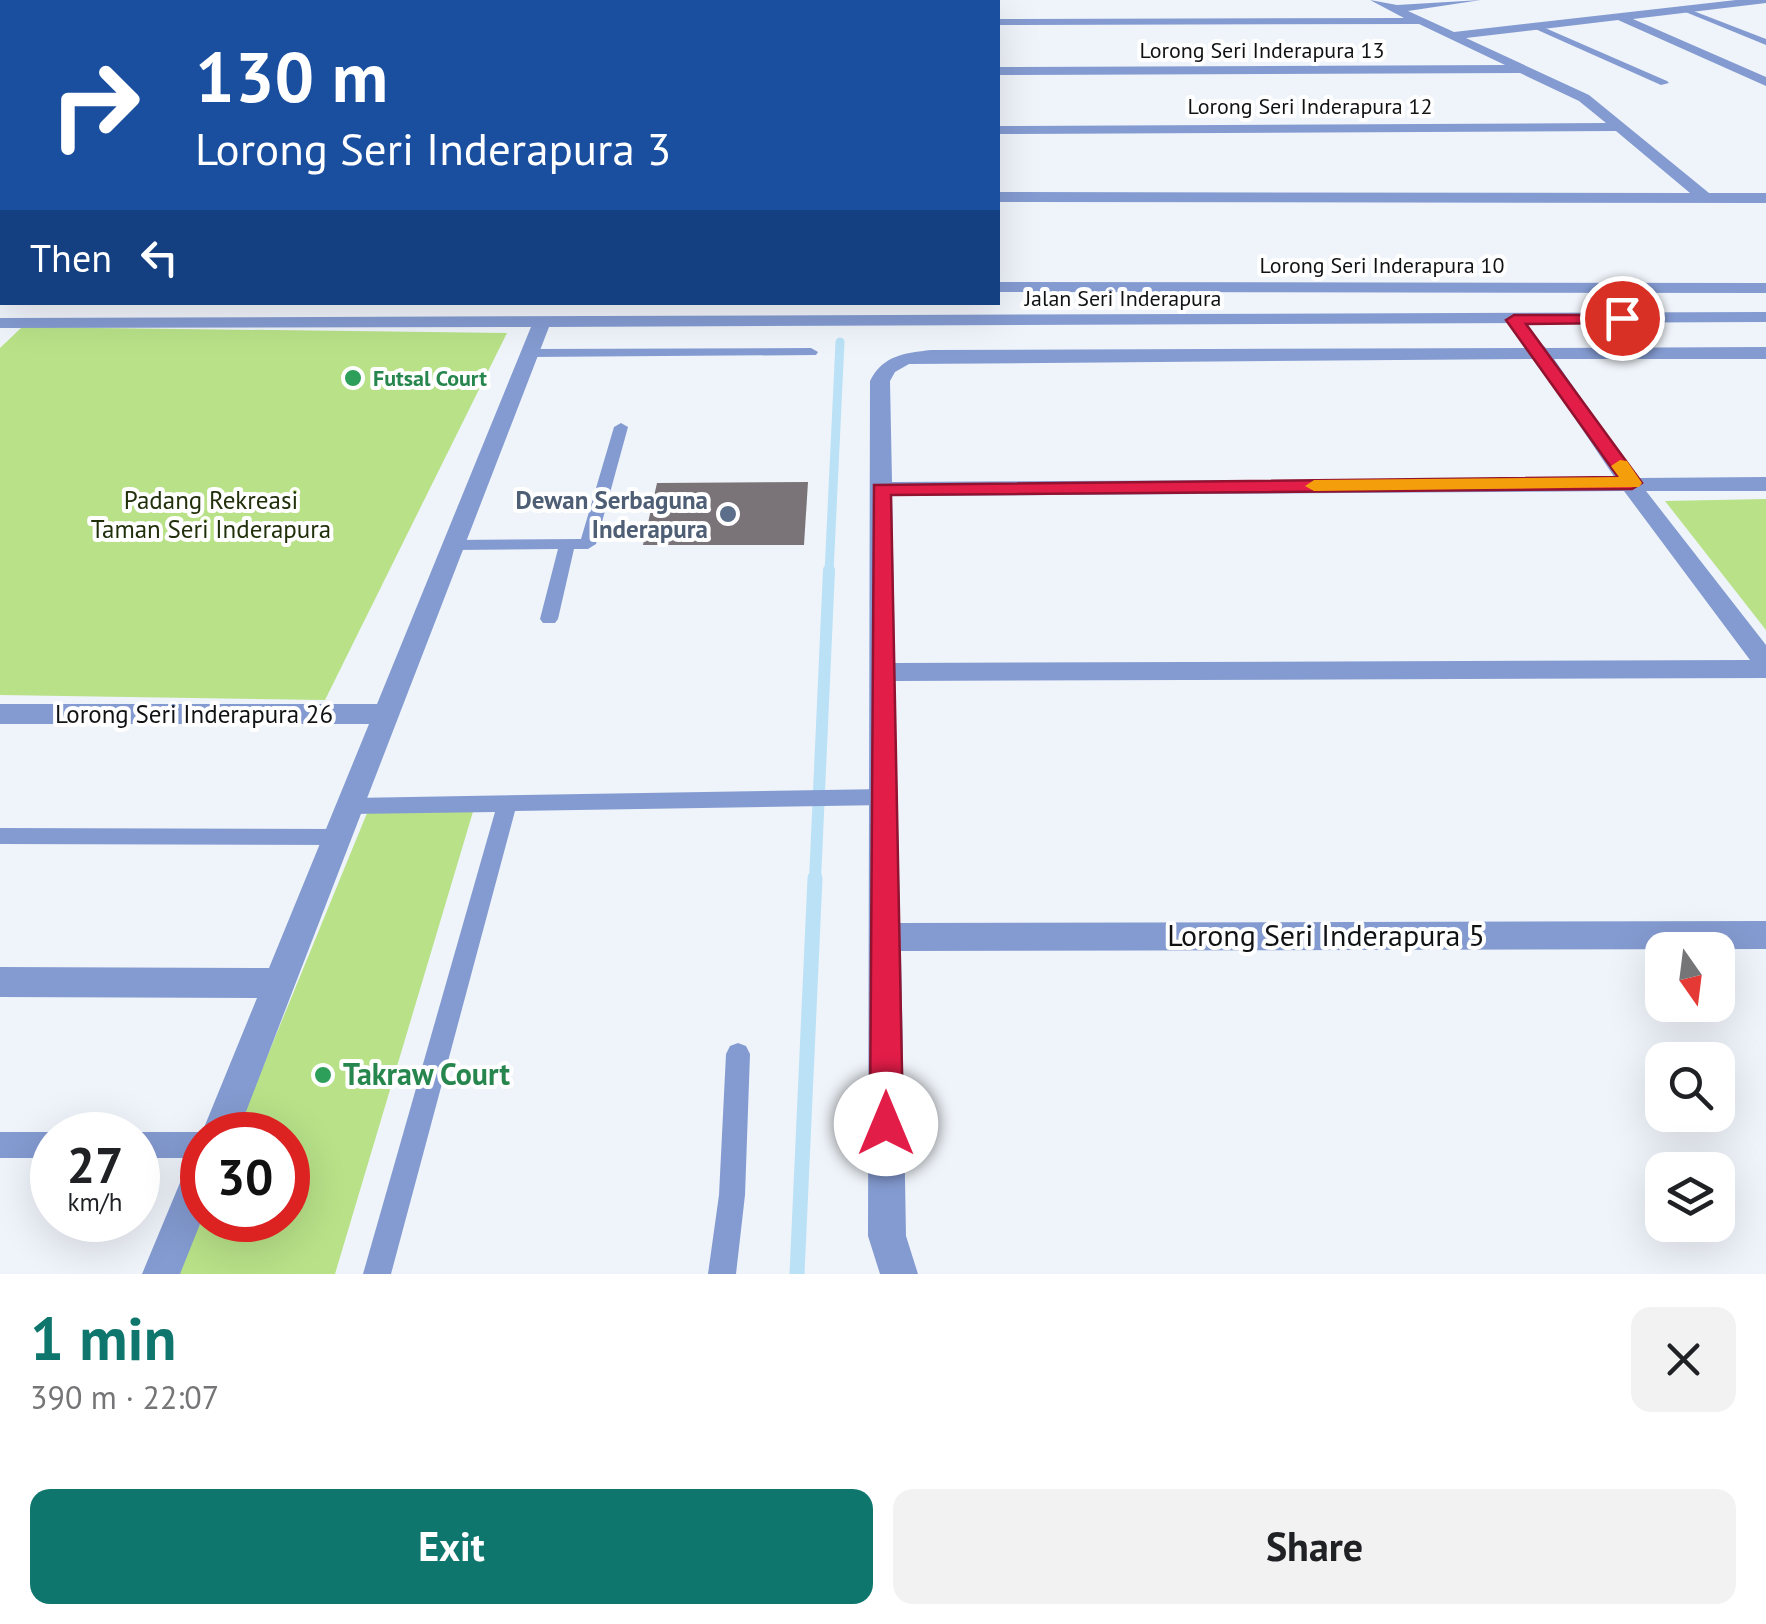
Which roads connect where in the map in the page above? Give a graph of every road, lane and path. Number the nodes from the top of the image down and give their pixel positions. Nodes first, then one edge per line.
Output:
1 (1376, 0) edge
2 (1475, 0) edge
3 (1766, 0) edge
4 (1746, 2) edge
5 (1395, 8) junction
6 (1686, 9) junction
7 (1766, 10) edge
8 (1620, 16) junction
9 (1422, 21) junction
10 (1000, 22) edge
11 (1536, 26) junction
12 (1455, 35) junction
13 (1766, 42) edge
14 (1526, 69) junction
15 (1000, 71) edge
16 (1766, 82) edge
17 (1664, 83) dead end
18 (1623, 127) junction
19 (1000, 130) edge
20 (1000, 197) edge
21 (1705, 198) junction
22 (1766, 198) edge
23 (1000, 287) edge
24 (1766, 288) edge
25 (155, 305) edge
26 (898, 312) edge
27 (1766, 317) edge
28 (1514, 320) junction
29 (141, 322) junction
30 (542, 322) junction
31 (0, 323) edge
32 (811, 352) dead end
33 (530, 353) junction
34 (1766, 353) edge
35 (1541, 354) junction
36 (621, 427) dead end
37 (1632, 483) junction
38 (1766, 484) edge
39 (881, 489) junction
40 (454, 545) junction
41 (568, 546) junction
42 (549, 619) dead end
43 (1766, 666) edge
44 (884, 672) junction
45 (388, 714) junction
46 (1, 716) edge
47 (885, 797) junction
48 (506, 803) junction
49 (352, 806) junction
50 (0, 836) edge
51 (341, 836) junction
52 (1766, 935) edge
53 (886, 937) junction
54 (0, 982) edge
55 (280, 983) junction
56 (738, 1054) dead end
57 (228, 1112) edge
58 (0, 1145) edge
59 (30, 1145) edge
60 (180, 1226) edge
61 (160, 1274) edge
62 (377, 1274) edge
63 (722, 1274) edge
64 (898, 1274) edge

1 - 5 street
2 - 5 street
3 - 4 street
4 - 6 street
4 - 7 street
5 - 9 street
6 - 8 street
6 - 13 lane
8 - 11 street
8 - 16 street
9 - 10 street
9 - 12 street
11 - 12 street
11 - 17 lane
12 - 14 street
14 - 15 street, Lorong Seri Inderapura 13
14 - 18 street
18 - 19 street, Lorong Seri Inderapura 12
18 - 21 street
20 - 21 street
21 - 22 street
23 - 24 street, Lorong Seri Inderapura 10
25 - 29 street
26 - 28 street, Jalan Seri Inderapura
26 - 30 street, Jalan Seri Inderapura
27 - 28 street, Jalan Seri Inderapura
28 - 35 street
29 - 30 street, Jalan Seri Inderapura
29 - 31 street, Jalan Seri Inderapura
30 - 33 street
32 - 33 lane
33 - 40 street
34 - 35 street
35 - 37 street
35 - 39 street
36 - 41 lane
37 - 38 street
37 - 39 street
37 - 43 street
39 - 44 street
40 - 41 lane
40 - 45 street
41 - 42 lane
43 - 44 street
44 - 47 street
45 - 46 street, Lorong Seri Inderapura 26
45 - 49 street
47 - 48 lane
47 - 53 street
48 - 49 lane
48 - 62 lane
49 - 51 street
50 - 51 lane
51 - 55 street
52 - 53 street, Lorong Seri Inderapura 5
53 - 64 street
54 - 55 street
55 - 57 street
56 - 63 lane
58 - 59 lane
60 - 61 street

